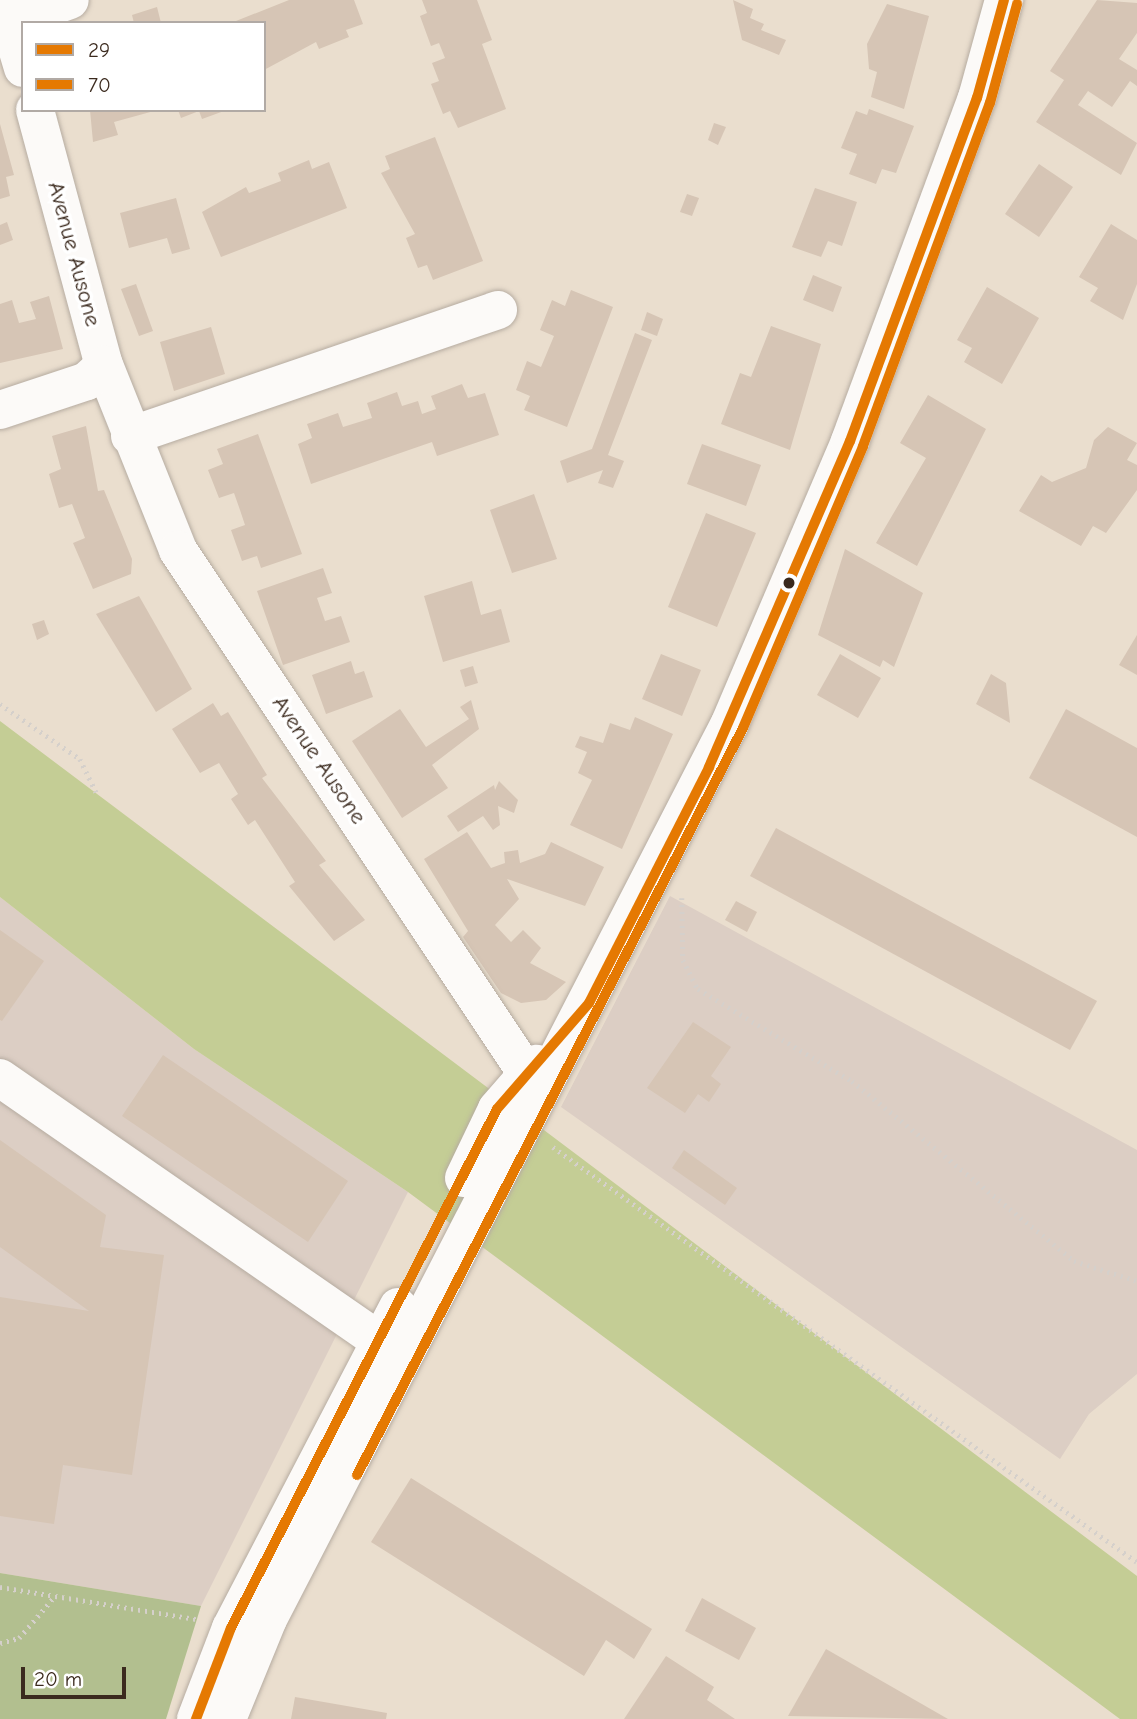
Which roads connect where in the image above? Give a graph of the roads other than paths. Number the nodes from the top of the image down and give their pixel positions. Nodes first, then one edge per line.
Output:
1 (70, 0) edge
2 (1004, 0) edge
3 (8, 15) edge
4 (21, 61) edge
5 (36, 112) edge
6 (498, 310) dead end
7 (104, 365) junction
8 (0, 410) edge
9 (130, 436) junction
10 (0, 1078) edge
11 (533, 1083) junction
12 (380, 1341) junction
13 (391, 1378) junction
14 (196, 1719) edge
15 (227, 1719) edge

1 - 3 street
2 - 11 street
3 - 4 street
5 - 7 street, Avenue Ausone
6 - 9 street
7 - 8 street
7 - 9 street, Avenue Ausone
9 - 11 street, Avenue Ausone
10 - 12 street
11 - 12 street
11 - 13 street
12 - 13 street
12 - 14 street
13 - 15 street

